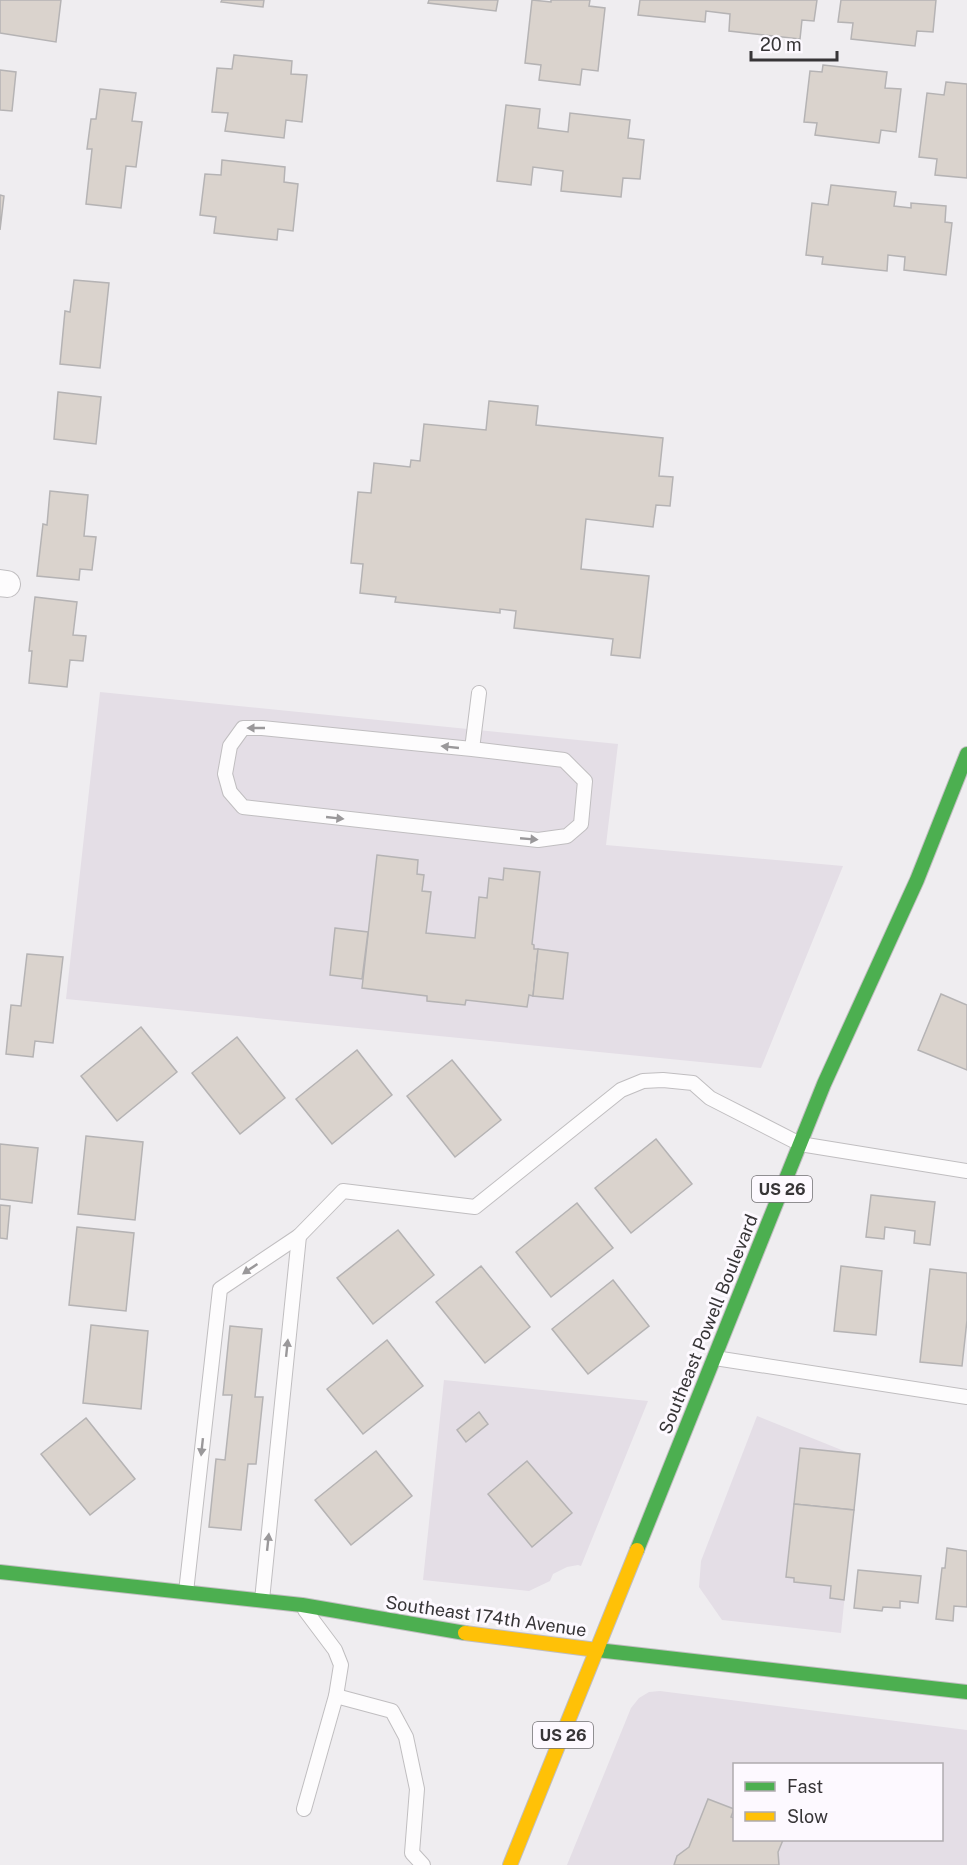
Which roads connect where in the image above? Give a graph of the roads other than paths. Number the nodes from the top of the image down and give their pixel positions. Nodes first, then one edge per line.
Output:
1 (479, 693) dead end
2 (472, 749) junction
3 (965, 763) edge
4 (800, 1144) junction
5 (967, 1171) edge
6 (298, 1236) junction
7 (715, 1358) junction
8 (967, 1397) edge
9 (0, 1572) edge
10 (186, 1592) junction
11 (262, 1600) junction
12 (302, 1605) junction
13 (597, 1650) junction
14 (967, 1692) edge
15 (336, 1696) junction
16 (304, 1809) dead end
17 (423, 1865) edge
18 (510, 1865) edge

1 - 2 lane
2 -> 2 lane
3 - 4 main road, Southeast Powell Boulevard / US 26
4 - 5 lane
4 - 6 lane
4 - 7 main road, Southeast Powell Boulevard / US 26
6 -> 10 lane
11 -> 6 lane
7 - 8 lane
7 - 13 main road, Southeast Powell Boulevard / US 26
9 - 10 main road, Southeast 174th Avenue
10 - 11 main road, Southeast 174th Avenue
11 - 12 main road, Southeast 174th Avenue
12 - 13 main road, Southeast 174th Avenue
12 - 15 lane
13 - 14 main road, Southeast 174th Avenue
13 - 18 main road, Southeast Powell Boulevard / US 26
15 - 16 lane
15 - 17 lane

